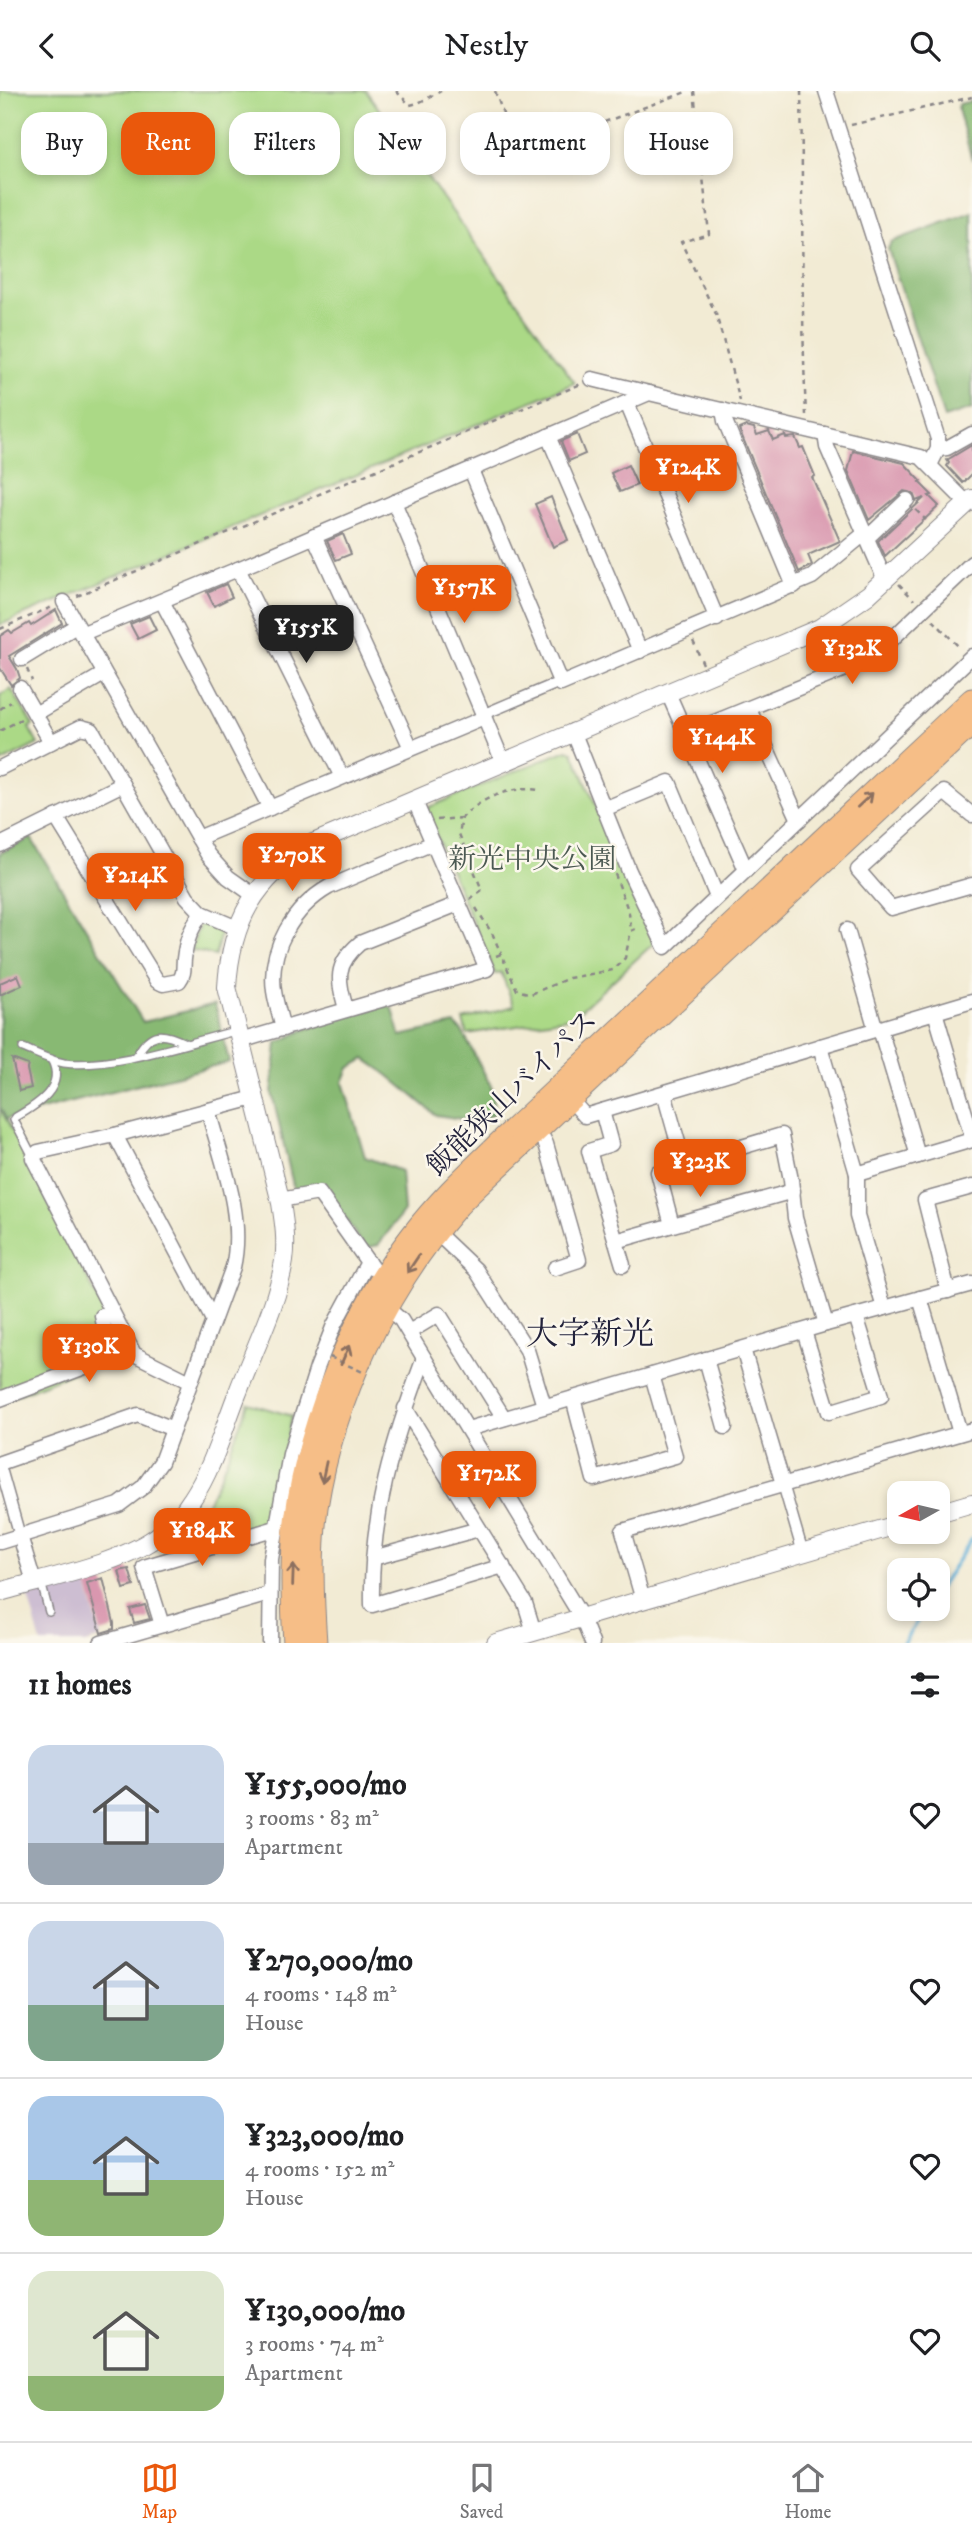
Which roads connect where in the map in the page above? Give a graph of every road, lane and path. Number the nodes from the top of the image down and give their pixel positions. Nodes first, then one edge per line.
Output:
1 (396, 91) edge
2 (441, 91) edge
3 (495, 91) edge
4 (689, 91) edge
5 (694, 91) edge
6 (801, 91) edge
7 (826, 91) edge
8 (972, 97) edge
9 (838, 128) junction
10 (592, 379) joint
11 (649, 393) junction
12 (626, 403) junction
13 (740, 404) dead end
14 (723, 410) junction
15 (806, 419) dead end
16 (825, 434) junction
17 (972, 434) edge
18 (548, 436) junction
19 (938, 449) junction
20 (930, 465) junction
21 (471, 470) junction
22 (907, 500) joint
23 (970, 501) edge
24 (394, 502) junction
25 (930, 523) dead end
26 (313, 536) junction
27 (865, 536) junction
28 (972, 563) edge
29 (238, 569) junction
30 (885, 580) junction
31 (794, 586) junction
32 (162, 601) junction
33 (64, 602) junction
34 (717, 619) junction
35 (0, 629) edge
36 (79, 630) junction
37 (689, 631) junction
38 (640, 651) junction
39 (971, 658) edge
40 (22, 659) joint
41 (104, 674) junction
42 (709, 676) junction
43 (560, 682) junction
44 (668, 693) junction
45 (18, 694) junction
46 (972, 700) edge
47 (0, 709) edge
48 (749, 709) junction
49 (28, 712) junction
50 (483, 716) junction
51 (972, 723) edge
52 (0, 731) edge
53 (573, 731) junction
54 (685, 734) junction
55 (51, 742) junction
56 (411, 748) junction
57 (503, 762) junction
58 (0, 768) edge
59 (342, 777) junction
60 (123, 784) junction
61 (539, 790) dead end
62 (414, 799) junction
63 (271, 808) junction
64 (604, 809) junction
65 (972, 815) edge
66 (56, 817) junction
67 (462, 818) junction
68 (799, 820) junction
69 (424, 823) junction
70 (198, 838) junction
71 (433, 843) junction
72 (0, 845) edge
73 (746, 870) junction
74 (614, 871) dead end
75 (972, 885) edge
76 (482, 890) junction
77 (487, 893) dead end
78 (255, 896) junction
79 (717, 897) junction
80 (458, 904) junction
81 (202, 913) junction
82 (653, 922) junction
83 (237, 928) junction
84 (847, 930) dead end
85 (631, 931) junction
86 (500, 954) junction
87 (483, 961) junction
88 (972, 1001) edge
89 (346, 1009) junction
90 (935, 1012) junction
91 (283, 1029) junction
92 (878, 1029) junction
93 (238, 1036) junction
94 (186, 1043) junction
95 (820, 1046) junction
96 (23, 1048) dead end
97 (137, 1055) junction
98 (51, 1059) junction
99 (664, 1093) junction
100 (254, 1098) junction
101 (570, 1099) junction
102 (208, 1110) junction
103 (602, 1111) junction
104 (538, 1128) junction
105 (116, 1135) junction
106 (972, 1138) edge
107 (918, 1156) junction
108 (33, 1158) junction
109 (684, 1164) junction
110 (857, 1174) junction
111 (972, 1187) edge
112 (793, 1191) junction
113 (280, 1199) junction
114 (672, 1225) junction
115 (436, 1233) junction
116 (617, 1241) junction
117 (623, 1265) dead end
118 (555, 1268) dead end
119 (375, 1271) junction
120 (972, 1284) edge
121 (948, 1291) junction
122 (920, 1298) junction
123 (387, 1308) junction
124 (884, 1308) junction
125 (102, 1316) dead end
126 (856, 1316) junction
127 (213, 1319) junction
128 (826, 1324) junction
129 (804, 1331) junction
130 (409, 1332) junction
131 (743, 1349) junction
132 (330, 1357) dead end
133 (424, 1358) junction
134 (706, 1359) junction
135 (365, 1373) dead end
136 (652, 1375) junction
137 (190, 1382) junction
138 (573, 1398) junction
139 (0, 1399) edge
140 (544, 1406) junction
141 (405, 1408) junction
142 (504, 1418) junction
143 (725, 1427) dead end
144 (468, 1429) junction
145 (173, 1430) junction
146 (966, 1432) edge
147 (0, 1464) edge
148 (783, 1484) junction
149 (972, 1503) edge
150 (950, 1509) edge
151 (276, 1528) junction
152 (887, 1528) edge
153 (479, 1529) junction
154 (20, 1536) junction
155 (0, 1542) edge
156 (803, 1553) junction
157 (373, 1558) junction
158 (503, 1566) junction
159 (37, 1581) junction
160 (0, 1592) edge
161 (270, 1594) junction
162 (643, 1600) junction
163 (49, 1612) dead end
164 (582, 1618) junction
165 (162, 1625) junction
166 (534, 1632) junction
167 (101, 1643) edge
168 (271, 1643) edge
169 (295, 1643) edge
170 (314, 1643) edge
171 (496, 1643) edge
172 (592, 1643) edge

1 - 2 path
3 - 4 path
5 - 13 path
6 - 15 path
7 - 9 street
8 - 9 path
9 - 19 street
10 - 11 street
10 - 33 path
11 - 12 street
11 - 14 street
12 - 18 street
12 - 34 street
14 - 16 street
14 - 31 street
16 - 20 street
16 - 27 street
17 - 19 street
18 - 21 street
18 - 38 street
19 - 20 street
20 - 23 street
21 - 24 street
21 - 43 street
22 - 25 path
22 - 27 street
23 - 30 street
24 - 26 street
24 - 50 street
26 - 29 street
26 - 56 street
27 - 30 street
27 - 31 street
28 - 48 street
29 - 32 street
29 - 59 street
30 - 42 street
31 - 34 street
32 - 36 street
32 - 63 street
33 - 35 path
33 - 36 street
34 - 37 street
36 - 40 street
36 - 41 street
37 - 38 street
37 - 42 path
38 - 43 street
39 - 68 street
40 - 45 path
41 - 49 street
41 - 70 street
42 - 44 street
43 - 50 street
44 - 53 street
44 - 54 street
45 - 47 path
45 - 49 street
119 -> 46 highway, 飯能狭山バイパス
48 - 54 street
48 - 68 street
49 - 52 path
49 - 55 street
50 - 56 street
50 - 57 street
51 - 101 highway, 飯能狭山バイパス
53 - 57 street
53 - 64 street
54 - 73 street
55 - 58 street
55 - 60 street
56 - 59 street
57 - 62 street
59 - 63 street
60 - 66 street
60 - 81 street
61 - 67 path
62 - 69 street
62 - 78 street
63 - 70 street
64 - 79 street
64 - 82 street
65 - 75 street
66 - 72 street
66 - 81 street
67 - 69 path
67 - 76 path
68 - 73 street
69 - 71 street
70 - 78 street
71 - 80 street
71 - 91 street
73 - 79 street
74 - 85 path
76 - 77 path
76 - 86 path
78 - 83 street
79 - 82 street
80 - 87 street
80 - 89 street
81 - 83 street
82 - 85 path
83 - 93 street
84 - 92 street
85 - 86 path
86 - 87 path
87 - 89 street
88 - 90 street
89 - 91 street
90 - 92 street
90 - 106 street
91 - 93 street
92 - 95 street
92 - 107 street
93 - 94 lane
93 - 100 street
94 - 97 lane
94 - 97 lane
95 - 99 street
95 - 110 street
96 - 98 lane
97 - 98 lane
98 - 108 lane
99 - 103 street
99 - 109 street
100 - 102 street
100 - 113 street
101 - 103 street
101 - 104 highway, 飯能狭山バイパス
102 - 105 street
102 - 127 street
103 - 116 street
104 - 115 highway, 飯能狭山バイパス
104 - 118 street
105 - 108 street
105 - 127 street
106 - 107 street
107 - 110 street
108 - 137 street
109 - 112 street
109 - 114 street
110 - 124 street
111 - 121 street
112 - 114 street
112 - 128 street
113 - 119 street
113 - 159 street
114 - 116 street
115 -> 123 highway, 飯能狭山バイパス
115 - 140 street
116 - 117 street
119 - 151 street
169 -> 119 highway, 飯能狭山バイパス
120 - 121 street
121 - 122 street
122 - 124 street
122 - 146 street
123 - 130 street
123 -> 170 highway, 飯能狭山バイパス
124 - 126 street
125 - 139 street
126 - 128 street
126 - 129 street
127 - 137 street
128 - 129 street
129 - 131 street
130 - 133 street
130 - 142 street
131 - 134 street
131 - 148 street
132 - 135 path, bridge
133 - 141 street
133 - 144 street
134 - 136 street
134 - 143 street
136 - 138 street
136 - 138 street
137 - 145 street
138 - 140 street
140 - 142 street
141 - 153 street
141 - 157 street
142 - 144 street
144 - 164 street
145 - 147 street
145 - 154 street
146 - 148 street
147 - 154 street
148 - 156 street
148 - 162 street
149 - 150 street
151 - 161 street
151 - 165 street
152 - 156 street
153 - 157 street
153 - 158 street
154 - 155 street
154 - 159 street
156 - 162 street
157 - 158 street
158 - 166 street
159 - 160 street
159 - 163 lane
161 - 165 street
161 - 168 street
162 - 164 street
164 - 166 street
164 - 172 street
165 - 167 street
166 - 171 street

